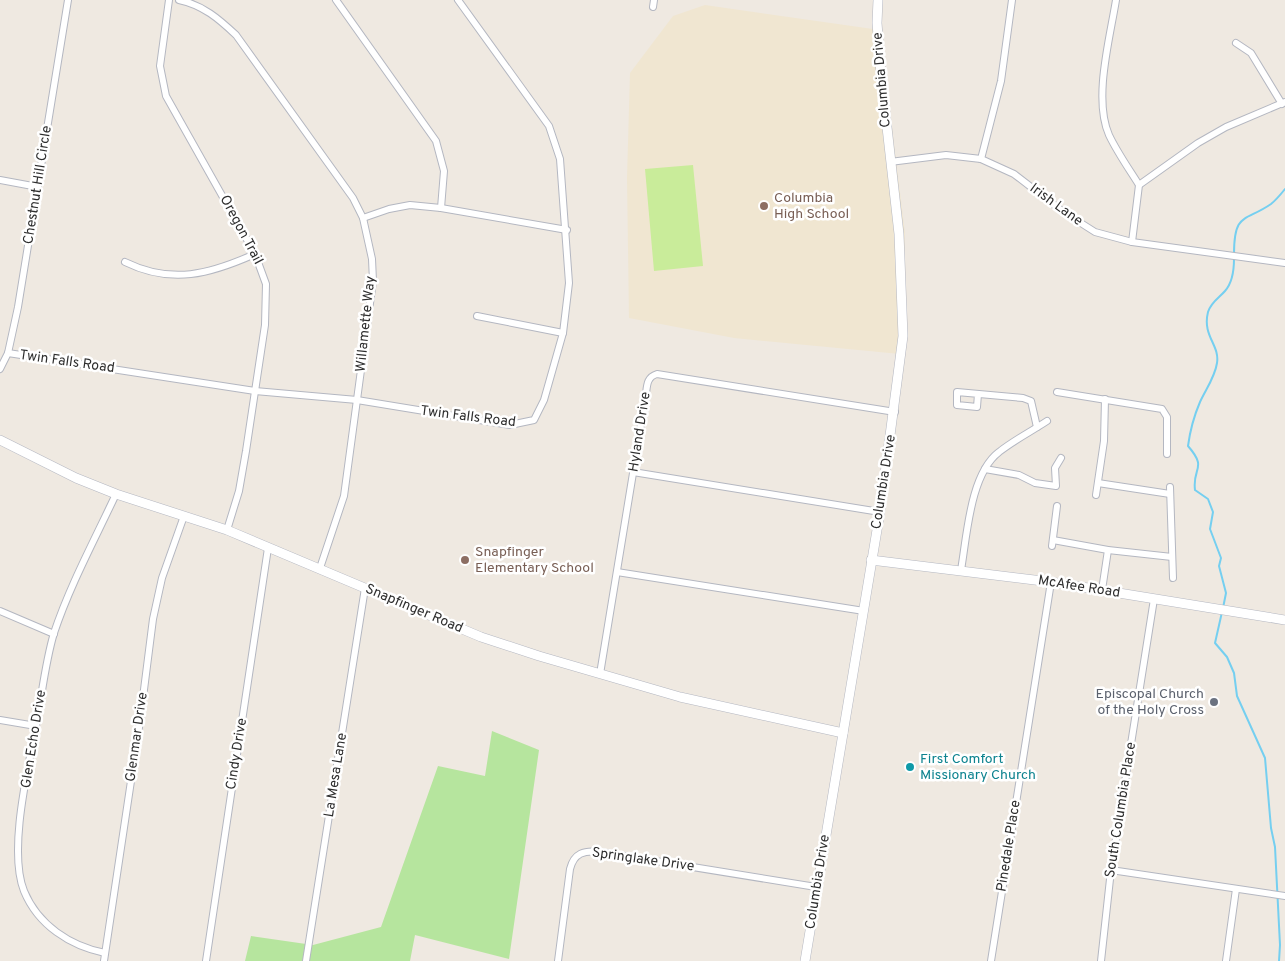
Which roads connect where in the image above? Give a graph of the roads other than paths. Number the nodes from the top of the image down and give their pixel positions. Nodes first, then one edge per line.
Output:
1 (68, 0) edge
2 (169, 0) edge
3 (179, 0) edge
4 (336, 0) edge
5 (458, 0) edge
6 (878, 0) edge
7 (1012, 0) edge
8 (1116, 0) edge
9 (1236, 42) dead end
10 (1284, 103) edge
11 (981, 159) junction
12 (890, 162) junction
13 (0, 180) edge
14 (1139, 185) junction
15 (38, 187) junction
16 (441, 208) junction
17 (363, 218) junction
18 (567, 230) junction
19 (1132, 242) junction
20 (256, 254) junction
21 (125, 262) dead end
22 (1285, 263) edge
23 (477, 316) dead end
24 (563, 333) junction
25 (8, 353) junction
26 (0, 368) edge
27 (255, 391) junction
28 (1057, 392) dead end
29 (978, 394) dead end
30 (1106, 399) junction
31 (357, 400) junction
32 (895, 412) junction
33 (1048, 421) dead end
34 (1038, 427) junction
35 (0, 440) edge
36 (1167, 454) dead end
37 (1060, 458) dead end
38 (985, 469) junction
39 (633, 472) junction
40 (1098, 483) junction
41 (116, 494) junction
42 (1096, 495) dead end
43 (1057, 506) dead end
44 (880, 512) junction
45 (184, 516) junction
46 (227, 530) junction
47 (268, 548) junction
48 (1108, 550) junction
49 (1172, 556) junction
50 (871, 560) junction
51 (320, 568) junction
52 (961, 570) junction
53 (617, 572) junction
54 (1173, 578) dead end
55 (1051, 582) junction
56 (365, 588) junction
57 (1102, 590) junction
58 (1154, 599) junction
59 (0, 611) edge
60 (864, 611) junction
61 (1285, 620) edge
62 (54, 634) junction
63 (600, 674) junction
64 (0, 720) edge
65 (36, 726) junction
66 (843, 733) junction
67 (1111, 870) junction
68 (816, 887) junction
69 (1236, 889) junction
70 (1285, 896) edge
71 (105, 953) junction
72 (104, 961) edge
73 (206, 961) edge
74 (306, 961) edge
75 (558, 961) edge
76 (805, 961) edge
77 (991, 961) edge
78 (1101, 961) edge
79 (1226, 961) edge

1 - 15 street, Chestnut Hill Circle
2 - 20 street, Oregon Trail
3 - 17 street, Willamette Way
4 - 16 street
5 - 18 street, Twin Falls Road
6 - 12 street, Columbia Drive
7 - 11 street
8 - 14 street
9 - 10 street
10 - 14 street
11 - 12 street, Irish Lane
11 - 19 street, Irish Lane
12 - 32 street, Columbia Drive
13 - 15 street
14 - 19 street
15 - 25 street, Chestnut Hill Circle
16 - 17 street
16 - 18 street
17 - 31 street, Willamette Way
18 - 24 street, Twin Falls Road
19 - 22 street, Irish Lane
20 - 21 street
20 - 27 street, Oregon Trail
23 - 24 street
24 - 31 street, Twin Falls Road
25 - 26 street, Chestnut Hill Circle
25 - 27 street, Twin Falls Road
27 - 31 street, Twin Falls Road
27 - 46 street, Oregon Trail
28 - 30 street
29 - 34 street
30 - 36 street
30 - 40 street
31 - 51 street, Willamette Way
32 - 39 street, Hyland Drive
32 - 44 street, Columbia Drive
33 - 34 street
34 - 38 street
35 - 41 street, Snapfinger Road
37 - 38 street
38 - 52 street
39 - 44 street
39 - 53 street, Hyland Drive
40 - 42 street
40 - 49 street
41 - 45 street, Snapfinger Road
41 - 62 street, Glen Echo Drive
43 - 48 street
44 - 50 street, Columbia Drive
45 - 46 street, Snapfinger Road
45 - 71 street, Glenmar Drive
46 - 47 street, Snapfinger Road
47 - 51 street, Snapfinger Road
47 - 73 street, Cindy Drive
48 - 49 street
48 - 57 street
49 - 54 street
50 - 52 street, McAfee Road
50 - 60 street, Columbia Drive
51 - 56 street, Snapfinger Road
52 - 55 street, McAfee Road
53 - 60 street
53 - 63 street, Hyland Drive
55 - 57 street, McAfee Road
55 - 77 street, Pinedale Place
56 - 63 street, Snapfinger Road
56 - 74 street, La Mesa Lane
57 - 58 street, McAfee Road
58 - 61 street, McAfee Road
58 - 67 street, South Columbia Place
59 - 62 street
60 - 66 street, Columbia Drive
62 - 65 street, Glen Echo Drive
63 - 66 street, Snapfinger Road
64 - 65 street
65 - 71 street, Glen Echo Drive
66 - 68 street, Columbia Drive
67 - 69 street
67 - 78 street, South Columbia Place
68 - 75 street, Springlake Drive
68 - 76 street, Columbia Drive
69 - 70 street
69 - 79 street
71 - 72 street, Glenmar Drive

